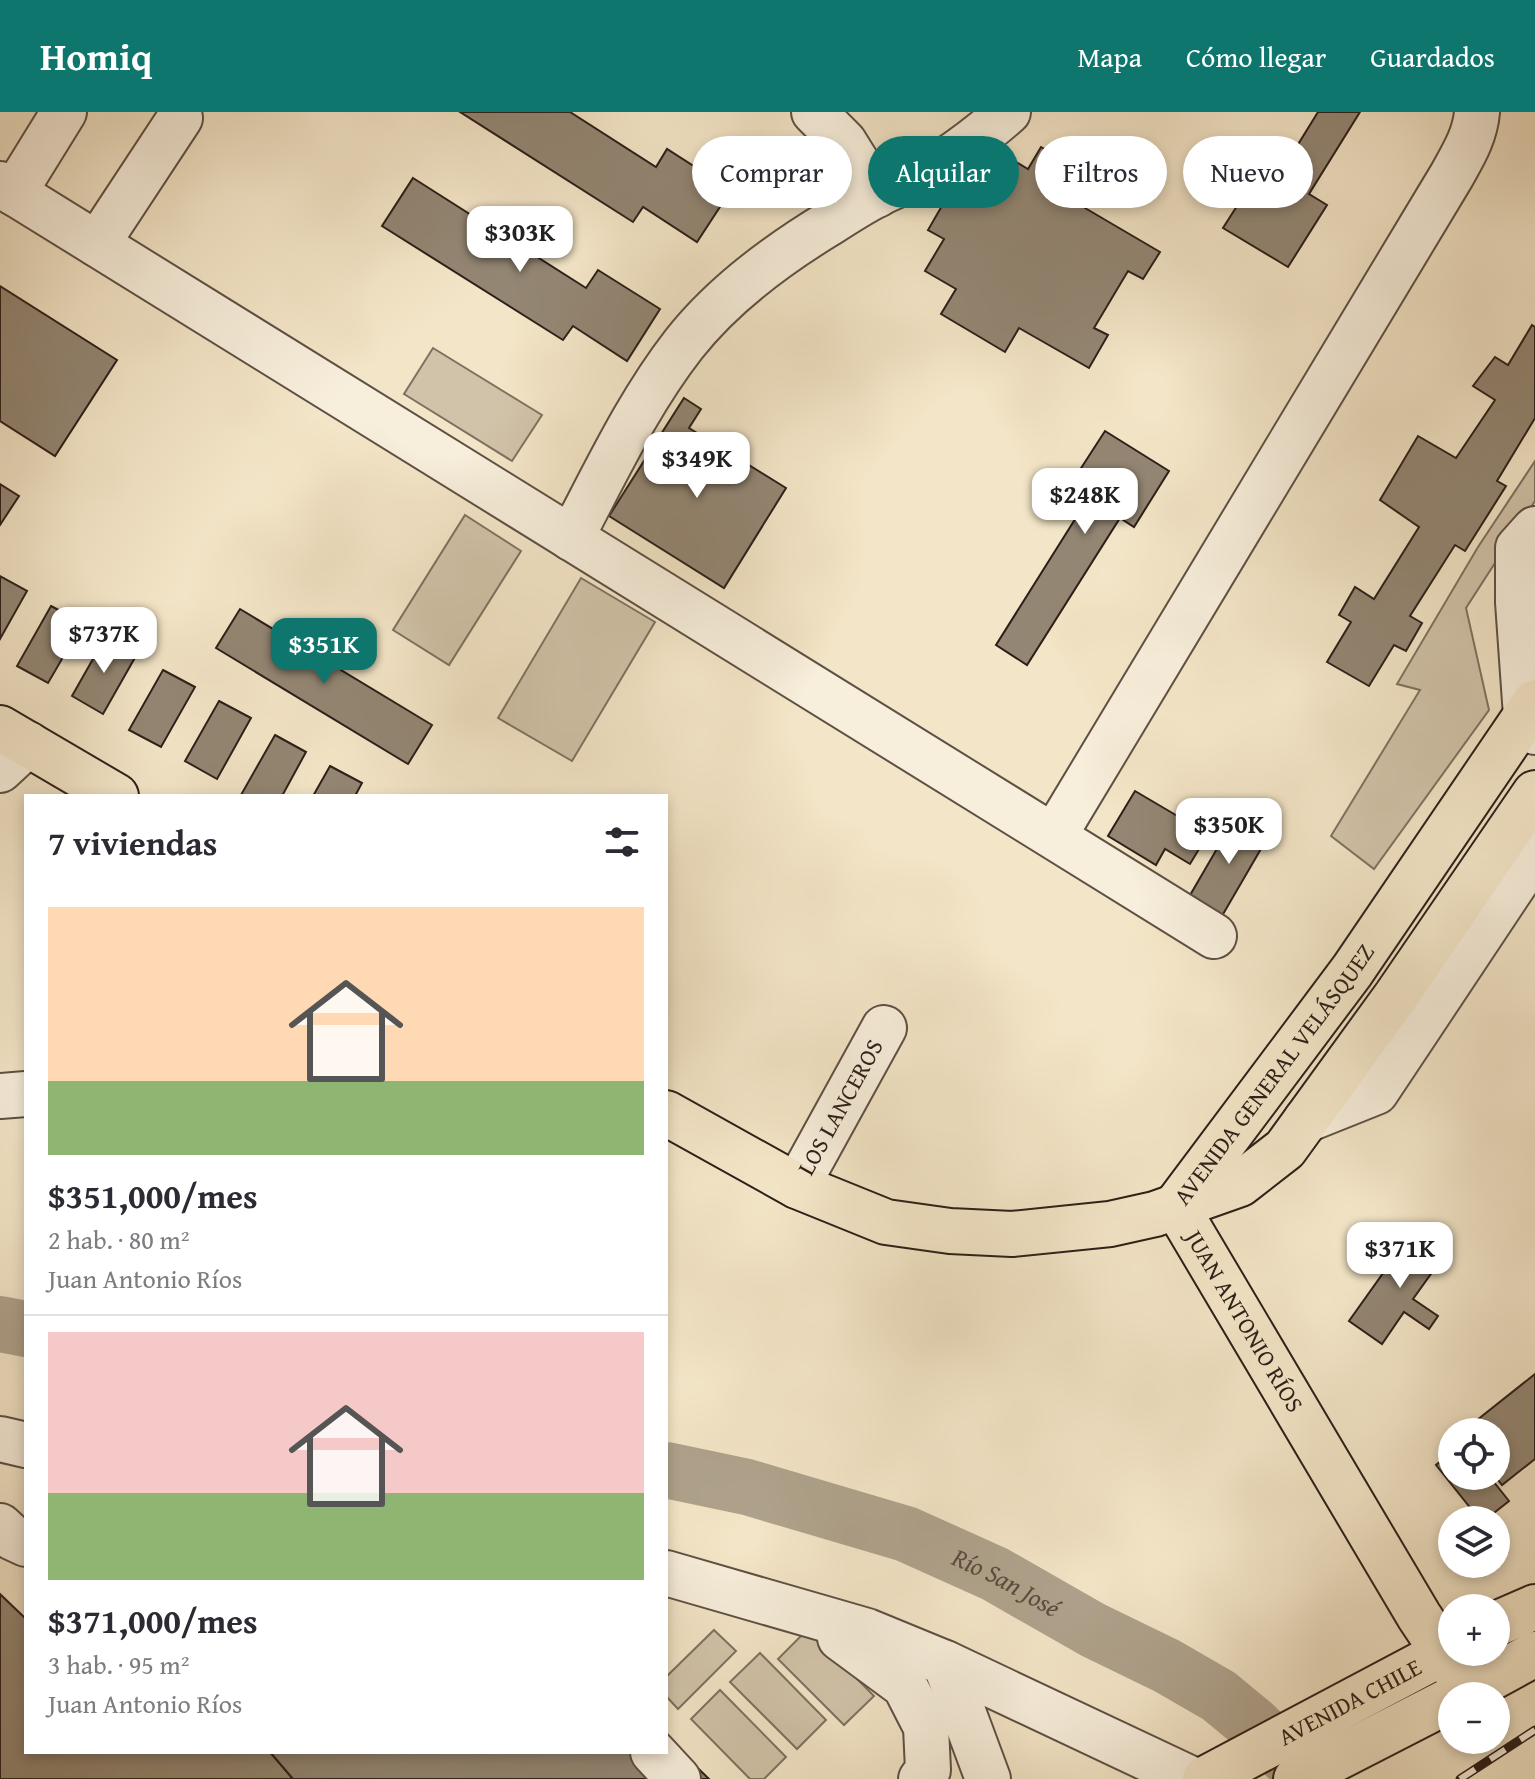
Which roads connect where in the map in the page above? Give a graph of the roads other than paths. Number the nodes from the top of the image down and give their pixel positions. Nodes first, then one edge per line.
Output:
1 (64, 112) edge
2 (814, 112) edge
3 (1008, 112) edge
4 (1477, 112) edge
5 (180, 118) dead end
6 (977, 136) edge
7 (868, 181) edge
8 (7, 188) edge
9 (868, 200) edge
10 (97, 244) junction
11 (1535, 529) edge
12 (571, 538) junction
13 (1532, 717) edge
14 (9, 747) edge
15 (1535, 793) edge
16 (112, 794) edge
17 (1054, 836) junction
18 (1535, 853) edge
19 (1214, 936) dead end
20 (884, 1028) dead end
21 (24, 1094) edge
22 (0, 1096) edge
23 (668, 1114) edge
24 (1306, 1120) junction
25 (797, 1186) junction
26 (1176, 1206) junction
27 (0, 1414) edge
28 (24, 1420) edge
29 (0, 1439) edge
30 (24, 1445) edge
31 (0, 1526) edge
32 (24, 1543) edge
33 (668, 1574) edge
34 (1535, 1607) edge
35 (802, 1612) junction
36 (1510, 1618) edge
37 (1535, 1654) edge
38 (1434, 1657) edge
39 (945, 1663) junction
40 (1445, 1682) edge
41 (1483, 1682) edge
42 (1438, 1706) edge
43 (655, 1754) edge
44 (678, 1779) edge
45 (921, 1779) edge
46 (988, 1779) edge
47 (1191, 1779) edge
48 (1205, 1779) edge
49 (1296, 1779) edge

1 - 8 street
2 - 7 street
3 - 6 street
4 - 17 street
5 - 10 street
8 - 10 street
9 - 12 street
10 - 12 street
11 - 13 street
12 - 17 street
13 - 26 main road, AVENIDA GENERAL VELÁSQUEZ
14 - 16 main road
15 - 24 main road, AVENIDA GENERAL VELÁSQUEZ
17 - 19 street
18 - 24 street
20 - 25 street, LOS LANCEROS
21 - 22 street
23 - 25 main road, JUAN ANTONIO RÍOS
24 - 26 main road, AVENIDA GENERAL VELÁSQUEZ
25 - 26 main road, JUAN ANTONIO RÍOS
26 - 38 main road, JUAN ANTONIO RÍOS
27 - 28 street
29 - 30 street
31 - 32 street
33 - 35 street
34 - 36 main road
35 - 39 street
35 - 45 street
37 - 41 main road, AVENIDA CHILE
38 - 40 main road, JUAN ANTONIO RÍOS
38 - 48 main road, AVENIDA CHILE
39 - 46 street
39 - 47 street
42 - 49 main road, AVENIDA CHILE
43 - 44 street

